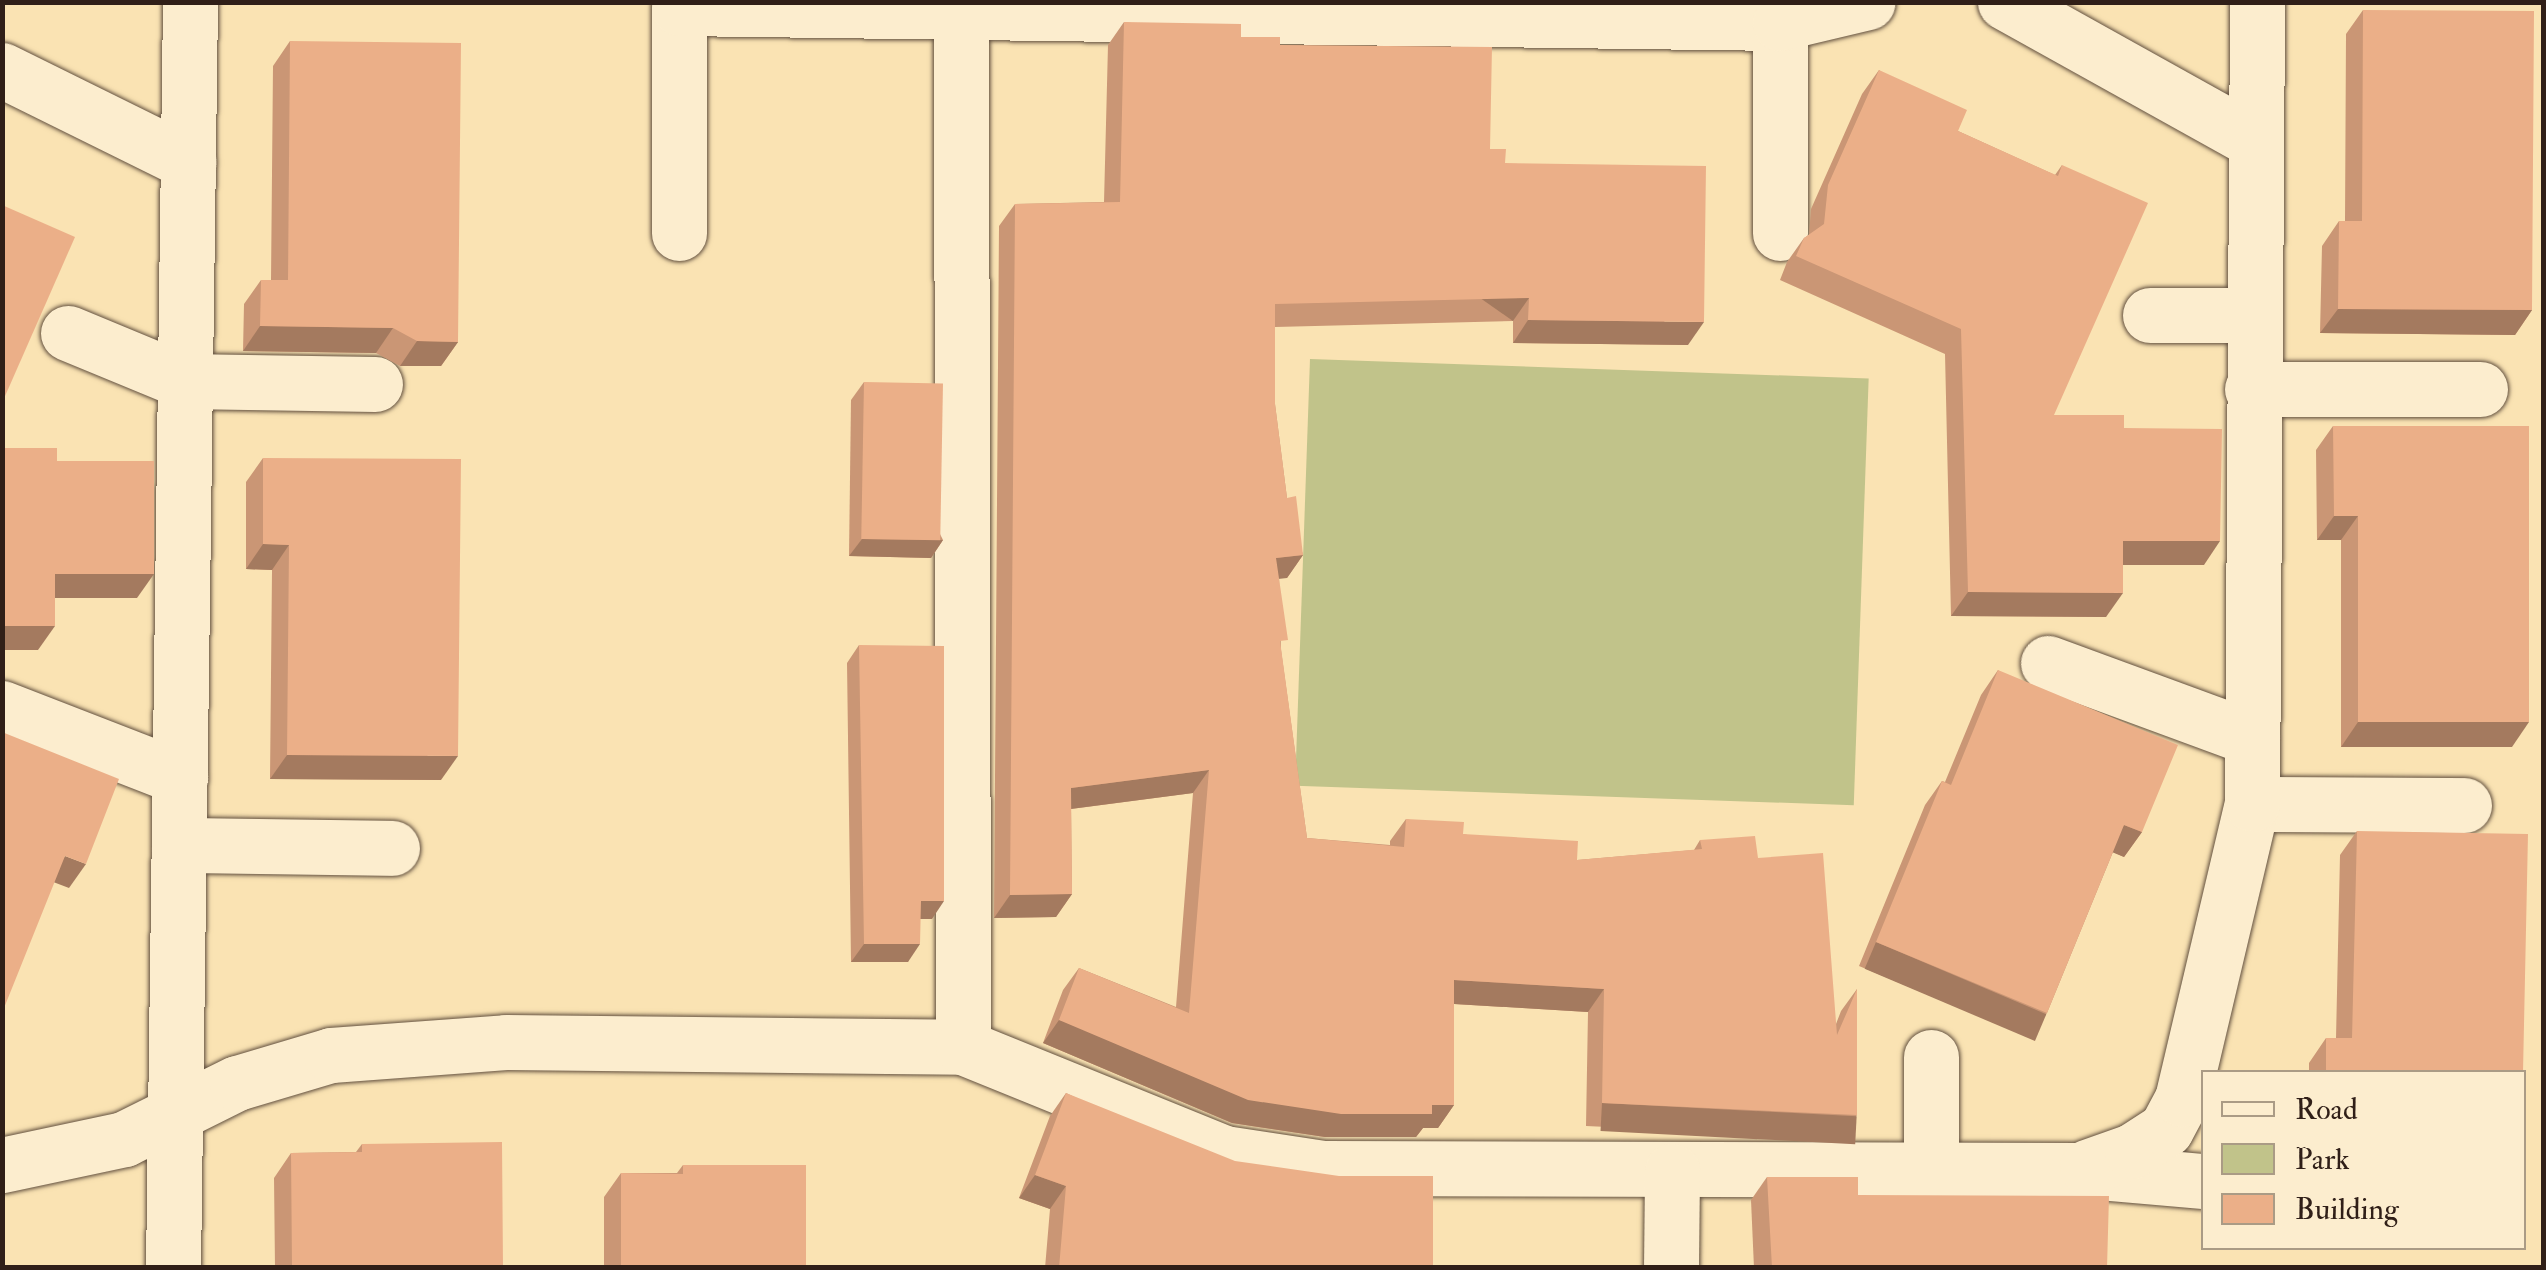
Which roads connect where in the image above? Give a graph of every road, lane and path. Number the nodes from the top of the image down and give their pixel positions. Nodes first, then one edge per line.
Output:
1 (190, 2) edge
2 (1868, 2) edge
3 (2005, 2) edge
4 (2257, 2) edge
5 (1305, 10) edge
6 (961, 12) junction
7 (1704, 13) edge
8 (1780, 24) junction
9 (2, 70) edge
10 (2255, 141) junction
11 (188, 162) junction
12 (680, 232) dead end
13 (1780, 232) dead end
14 (2150, 315) dead end
15 (2252, 315) junction
16 (68, 333) dead end
17 (184, 381) junction
18 (375, 384) dead end
19 (2252, 390) junction
20 (2480, 390) dead end
21 (2048, 664) dead end
22 (2, 708) edge
23 (2252, 738) junction
24 (180, 777) junction
25 (2252, 804) junction
26 (2464, 806) dead end
27 (179, 845) junction
28 (392, 848) dead end
29 (962, 1047) junction
30 (1931, 1057) dead end
31 (175, 1114) junction
32 (2, 1165) edge
33 (2078, 1170) junction
34 (1672, 1171) junction
35 (1931, 1171) junction
36 (2201, 1181) edge
37 (173, 1268) edge
38 (1671, 1268) edge

1 - 11 street
2 - 8 street
3 - 10 street
4 - 10 street
5 - 6 street
5 - 7 street
6 - 12 street
6 - 29 street
7 - 8 street
8 - 13 street
9 - 11 street
10 - 15 street
11 - 17 street
14 - 15 street
15 - 19 street
16 - 17 street
17 - 18 street
17 - 24 street
19 - 20 street
19 - 23 street
21 - 23 street
22 - 24 street
23 - 25 street
24 - 27 street
25 - 26 street
25 - 33 street
27 - 28 street
27 - 31 street
29 - 31 street
29 - 34 street
30 - 35 street
31 - 32 street
31 - 37 street
33 - 35 street
33 - 36 street
34 - 35 street
34 - 38 street

